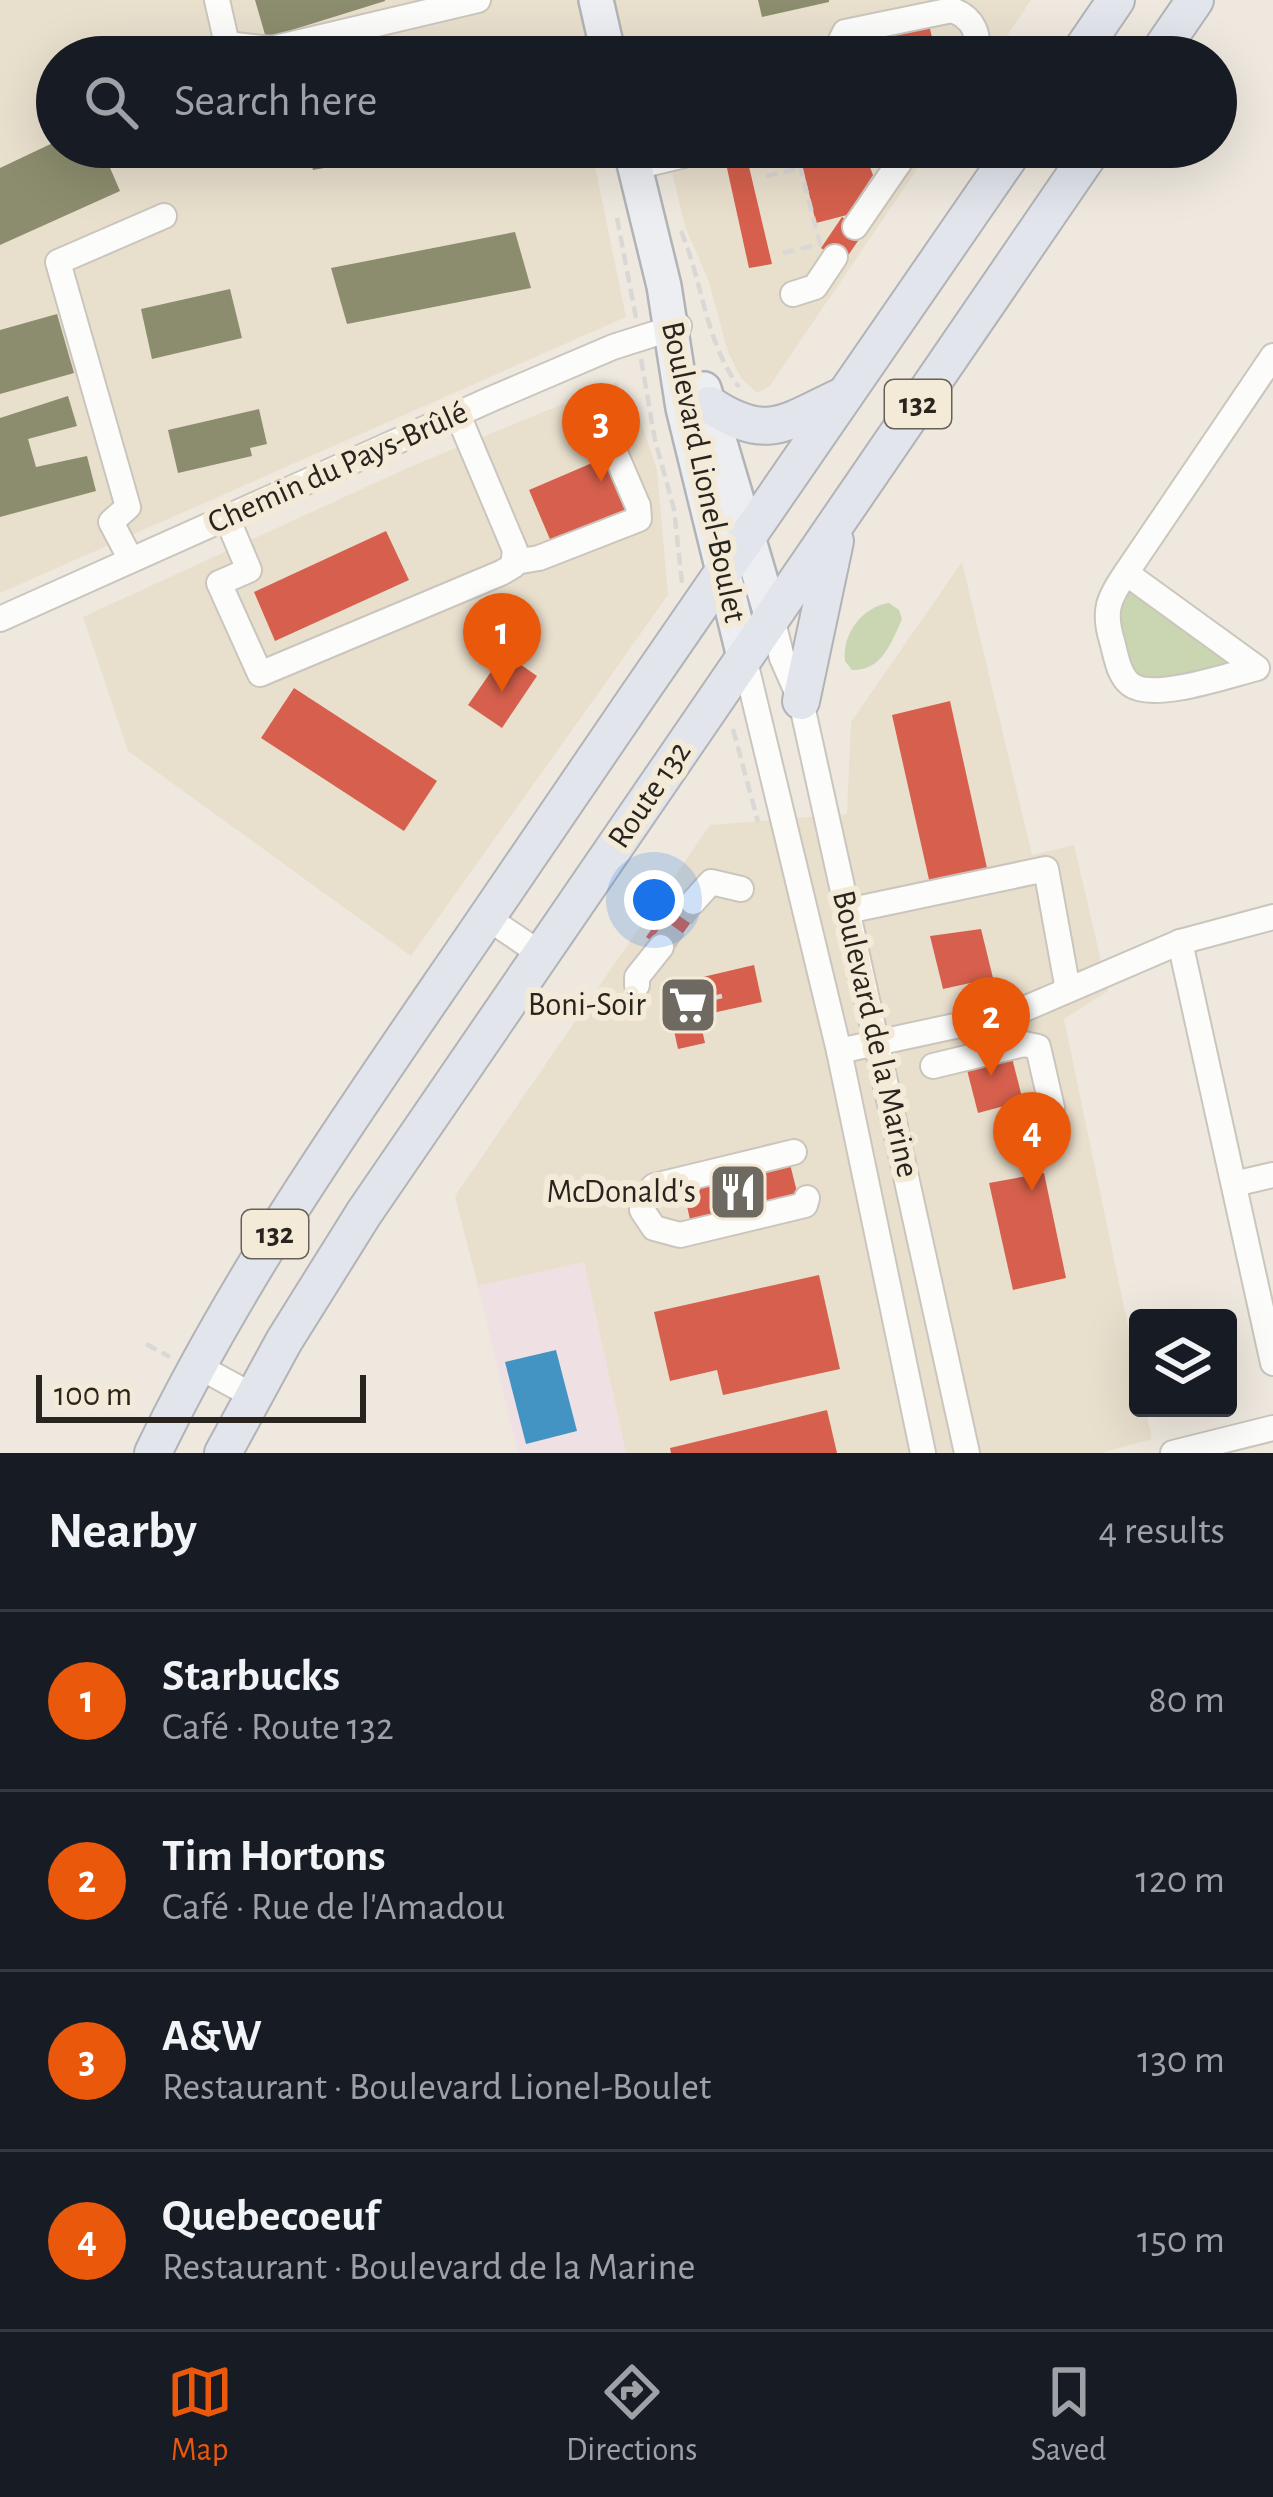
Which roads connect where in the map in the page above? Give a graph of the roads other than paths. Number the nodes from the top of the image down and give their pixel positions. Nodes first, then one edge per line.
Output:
1 (217, 0) edge
2 (478, 0) edge
3 (596, 0) edge
4 (1116, 0) edge
5 (1195, 0) edge
6 (225, 36) edge
7 (326, 36) edge
8 (604, 36) edge
9 (843, 36) edge
10 (976, 36) edge
11 (1091, 36) edge
12 (1170, 36) edge
13 (636, 168) edge
14 (895, 168) edge
15 (1002, 168) edge
16 (1080, 168) edge
17 (164, 216) dead end
18 (855, 226) dead end
19 (835, 257) dead end
20 (793, 294) dead end
21 (675, 327) junction
22 (1268, 372) edge
23 (845, 395) junction
24 (710, 405) junction
25 (458, 415) junction
26 (604, 427) dead end
27 (227, 518) junction
28 (839, 523) junction
29 (748, 536) junction
30 (130, 560) junction
31 (515, 562) junction
32 (705, 567) junction
33 (1126, 573) junction
34 (772, 618) junction
35 (0, 619) edge
36 (744, 657) junction
37 (1265, 666) edge
38 (801, 701) junction
39 (741, 889) dead end
40 (693, 902) tunnel mouth
41 (848, 910) junction
42 (486, 917) junction
43 (1273, 917) edge
44 (1180, 942) junction
45 (662, 947) tunnel mouth
46 (541, 954) junction
47 (637, 985) dead end
48 (1068, 991) junction
49 (878, 1041) junction
50 (839, 1051) junction
51 (933, 1066) dead end
52 (1028, 1138) dead end
53 (794, 1152) dead end
54 (1273, 1175) edge
55 (1234, 1184) junction
56 (807, 1198) dead end
57 (1273, 1363) edge
58 (198, 1366) junction
59 (253, 1396) junction
60 (1273, 1428) edge
61 (154, 1453) edge
62 (223, 1453) edge
63 (923, 1453) edge
64 (967, 1453) edge
65 (1173, 1453) edge

1 - 6 street
2 - 7 street
3 - 8 main road
4 - 11 highway
5 - 12 highway
9 - 10 street
13 - 21 main road, Boulevard Lionel-Boulet
14 - 18 street
15 - 23 highway, Route 132 / 132
16 - 28 highway, Route 132 / 132
17 - 30 street
19 - 20 street
21 - 24 main road, Boulevard Lionel-Boulet
21 - 25 street, Chemin du Pays-Brûlé
21 - 32 main road, Boulevard Lionel-Boulet
22 - 33 street
23 - 24 highway
23 - 29 highway, Route 132 / 132
24 - 29 main road, Boulevard Lionel-Boulet
25 - 27 street, Chemin du Pays-Brûlé
25 - 31 street
26 - 31 street
27 - 30 street, Chemin du Pays-Brûlé
27 - 31 street
28 - 34 highway, Route 132 / 132
28 - 38 highway
29 - 32 highway, Route 132 / 132
29 - 34 main road, Boulevard Lionel-Boulet
30 - 35 street, Chemin du Pays-Brûlé
32 - 36 main road, Boulevard Lionel-Boulet
32 - 42 highway, Route 132 / 132
33 - 37 street
33 - 37 street
34 - 36 highway, Route 132 / 132
34 - 38 street, Boulevard de la Marine
36 - 46 highway, Route 132 / 132
36 - 50 street, Boulevard de la Marine
38 - 41 street, Boulevard de la Marine
39 - 40 street
41 - 48 street
41 - 49 street, Boulevard de la Marine
42 - 46 street
42 - 58 highway, Route 132 / 132
43 - 44 street
44 - 48 street
44 - 55 street
45 - 47 street
46 - 59 highway, Route 132 / 132
48 - 49 street
49 - 50 street
49 - 64 street, Boulevard de la Marine
50 - 63 street, Boulevard de la Marine
51 - 52 street
53 - 56 street
54 - 55 street
55 - 57 street
58 - 59 street
58 - 61 highway, Route 132 / 132
59 - 62 highway, Route 132 / 132
60 - 65 street

